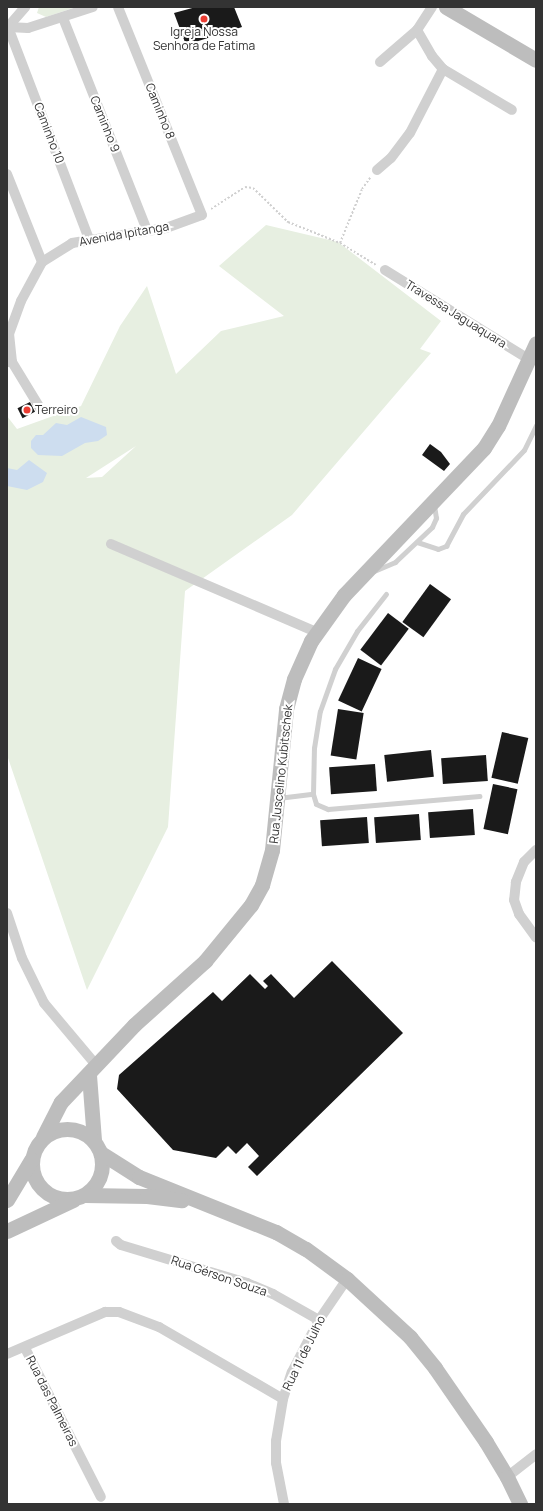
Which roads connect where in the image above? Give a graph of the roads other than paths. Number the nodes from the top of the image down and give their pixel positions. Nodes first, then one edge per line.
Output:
1 (25, 7) edge
2 (94, 7) edge
3 (118, 7) edge
4 (432, 7) edge
5 (446, 7) edge
6 (462, 10) edge
7 (63, 18) junction
8 (8, 27) edge
9 (417, 30) junction
10 (536, 60) edge
11 (380, 62) dead end
12 (443, 69) junction
13 (512, 110) dead end
14 (377, 170) road end
15 (7, 174) edge
16 (202, 215) joint
17 (147, 230) junction
18 (89, 239) junction
19 (42, 262) junction
20 (385, 270) road end
21 (8, 331) edge
22 (536, 343) edge
23 (527, 358) junction
24 (10, 362) edge
25 (40, 408) dead end
26 (536, 425) edge
27 (433, 503) junction
28 (417, 542) junction
29 (111, 544) dead end
30 (364, 575) junction
31 (386, 594) dead end
32 (316, 632) junction
33 (313, 794) junction
34 (479, 796) dead end
35 (277, 799) junction
36 (536, 850) edge
37 (7, 916) edge
38 (536, 937) edge
39 (93, 1070) junction
40 (43, 1137) junction
41 (94, 1140) junction
42 (101, 1153) junction
43 (31, 1160) junction
44 (80, 1197) junction
45 (7, 1200) edge
46 (202, 1203) junction
47 (7, 1231) edge
48 (116, 1241) dead end
49 (347, 1279) junction
50 (319, 1320) junction
51 (25, 1348) junction
52 (7, 1354) edge
53 (282, 1399) junction
54 (536, 1454) edge
55 (507, 1476) junction
56 (101, 1497) dead end
57 (284, 1504) edge
58 (520, 1504) edge

1 - 8 street
2 - 7 street
3 - 16 street, Caminho 8
4 - 9 street
5 - 6 main road
6 - 10 main road
7 - 8 street
7 - 17 street, Caminho 9
8 - 18 street, Caminho 10
9 - 11 street
9 - 12 street
12 - 13 street
12 - 14 street
15 - 19 street
16 - 17 street, Avenida Ipitanga
17 - 18 street, Avenida Ipitanga
18 - 19 street, Avenida Ipitanga
19 - 21 street, Avenida Ipitanga
20 - 23 street, Travessa Jaguaquara
21 - 24 street, Avenida Ipitanga
22 - 23 main road, Rua Juscelino Kubitschek
23 - 27 main road, Rua Juscelino Kubitschek
24 - 25 street
26 - 28 lane
27 - 28 lane
27 - 30 main road, Rua Juscelino Kubitschek
28 - 30 lane
29 - 32 street
30 - 32 main road, Rua Juscelino Kubitschek
31 - 33 lane
32 - 35 main road, Rua Juscelino Kubitschek
33 - 34 lane
33 - 35 lane
35 - 39 main road, Rua Juscelino Kubitschek
36 - 38 street
37 - 39 street
39 - 40 main road, Rua Juscelino Kubitschek
39 - 41 main road
40 - 41 main road
40 - 43 main road
41 - 42 main road
42 - 44 main road
42 - 46 main road
43 - 44 main road
43 - 45 main road
44 - 46 main road
44 - 47 main road
46 - 49 main road
48 - 50 street, Rua Gérson Souza
49 - 50 street, Rua 11 de Julho
49 - 55 main road
50 - 53 street, Rua 11 de Julho
51 - 52 street
51 - 53 street, Rua das Palmeiras
51 - 56 street, Rua das Palmeiras
53 - 57 street, Rua 11 de Julho
54 - 55 street
55 - 58 main road

